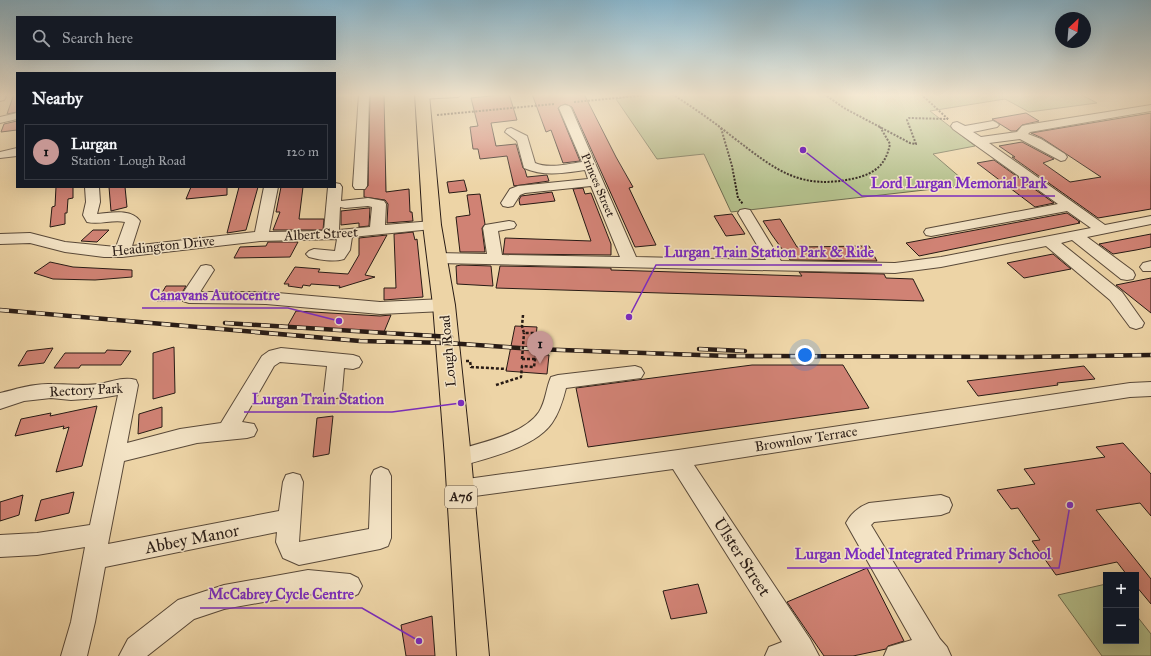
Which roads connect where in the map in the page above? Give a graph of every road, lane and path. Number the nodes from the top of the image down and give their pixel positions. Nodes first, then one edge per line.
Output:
1 (363, 125) edge
2 (426, 125) edge
3 (573, 125) edge
4 (717, 125) edge
5 (880, 125) joint
6 (909, 125) edge
7 (956, 125) joint
8 (993, 125) dead end
9 (1052, 125) edge
10 (721, 128) junction
11 (511, 132) dead end
12 (1021, 135) junction
13 (979, 141) junction
14 (1060, 157) dead end
15 (590, 165) junction
16 (597, 182) junction
17 (360, 186) dead end
18 (92, 188) edge
19 (271, 188) edge
20 (335, 188) edge
21 (508, 203) dead end
22 (345, 204) dead end
23 (1070, 206) junction
24 (745, 214) joint
25 (1151, 220) edge
26 (432, 225) junction
27 (509, 225) dead end
28 (1102, 229) junction
29 (377, 231) junction
30 (931, 232) dead end
31 (338, 235) junction
32 (1074, 235) junction
33 (261, 236) junction
34 (0, 239) edge
35 (1048, 240) junction
36 (122, 252) junction
37 (314, 254) dead end
38 (436, 258) junction
39 (495, 259) junction
40 (630, 262) junction
41 (777, 266) junction
42 (206, 270) dead end
43 (1127, 275) dead end
44 (444, 305) junction
45 (523, 315) dead end
46 (1136, 323) dead end
47 (524, 332) junction
48 (536, 335) dead end
49 (536, 353) dead end
50 (535, 360) junction
51 (507, 369) dead end
52 (635, 373) dead end
53 (457, 374) junction
54 (496, 385) dead end
55 (1151, 389) edge
56 (333, 392) dead end
57 (0, 401) edge
58 (115, 455) junction
59 (458, 458) junction
60 (678, 459) junction
61 (381, 476) dead end
62 (293, 482) dead end
63 (460, 489) junction
64 (941, 505) dead end
65 (289, 519) junction
66 (99, 534) junction
67 (0, 546) edge
68 (95, 558) junction
69 (350, 586) dead end
70 (935, 652) edge
71 (795, 653) edge
72 (74, 656) edge
73 (132, 656) edge
74 (473, 656) edge
75 (897, 656) edge

1 - 17 street
2 - 26 main road, Lough Road / A76
3 - 15 street, Princes Street
4 - 10 path
5 - 6 path
5 - 10 path
7 - 8 street
7 - 13 street
9 - 12 street
10 - 24 path
11 - 15 street
12 - 13 street
12 - 14 street
13 - 23 street
15 - 16 street, Princes Street
16 - 21 street
16 - 40 street, Princes Street
18 - 36 street
19 - 33 street, Albert Street
20 - 31 street
22 - 29 street
23 - 28 street
23 - 30 street
24 - 41 street
25 - 28 street
26 - 29 street, Albert Street
26 - 38 main road, Lough Road / A76
27 - 39 street
28 - 32 street
29 - 31 street, Albert Street
31 - 33 street, Albert Street
31 - 37 street
32 - 35 street
32 - 43 street
33 - 36 street, Headington Drive
34 - 36 street, Headington Drive
35 - 41 street
35 - 46 street
38 - 39 street
38 - 44 main road, Lough Road / A76
39 - 40 street
40 - 41 street
42 - 44 street
44 - 53 main road, Lough Road / A76
45 - 47 path
47 - 48 path
47 - 50 path, bridge
49 - 50 path
50 - 54 path
51 - 53 path
52 - 59 street
53 - 59 main road, Lough Road / A76
55 - 60 street, Brownlow Terrace
56 - 58 street
57 - 58 street, Rectory Park
58 - 66 street, Rectory Park
59 - 63 main road, Lough Road / A76
60 - 63 street, Brownlow Terrace
60 - 71 street, Ulster Street
61 - 65 street
62 - 65 street
63 - 74 main road, Lough Road / A76
64 - 70 street
65 - 68 street, Abbey Manor
66 - 67 street
66 - 68 street, Rectory Park
68 - 72 street, Rectory Park
69 - 73 street
70 - 75 street

